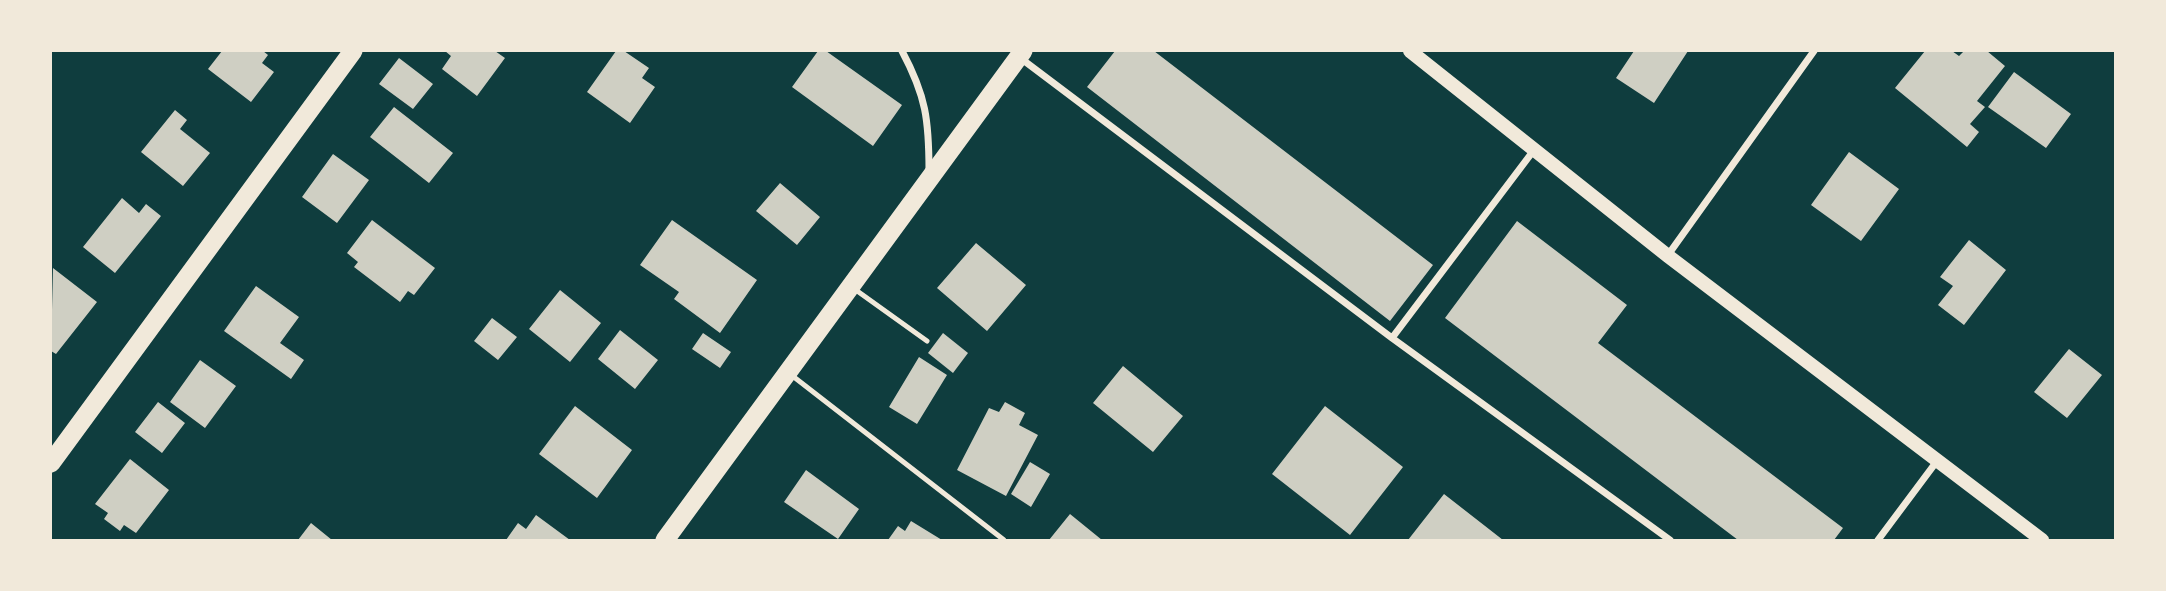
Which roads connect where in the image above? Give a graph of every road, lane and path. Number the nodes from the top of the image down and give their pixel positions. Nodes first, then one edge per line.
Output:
1 (353, 51) edge
2 (902, 51) edge
3 (1410, 51) edge
4 (1814, 51) edge
5 (1021, 54) edge
6 (1535, 149) junction
7 (929, 178) junction
8 (1668, 256) junction
9 (850, 286) junction
10 (1392, 338) junction
11 (927, 341) dead end
12 (788, 372) junction
13 (1937, 460) junction
14 (51, 463) edge
15 (665, 540) edge
16 (1004, 540) edge
17 (1670, 540) edge
18 (1878, 540) edge
19 (2042, 540) edge

1 - 14 highway
2 - 7 street
3 - 6 main road
4 - 8 street
5 - 7 highway
5 - 10 street
6 - 8 main road
6 - 10 street
7 - 9 highway
8 - 13 main road
9 - 11 lane
9 - 12 highway
10 - 17 street
12 - 15 highway
12 - 16 lane
13 - 18 street
13 - 19 main road

